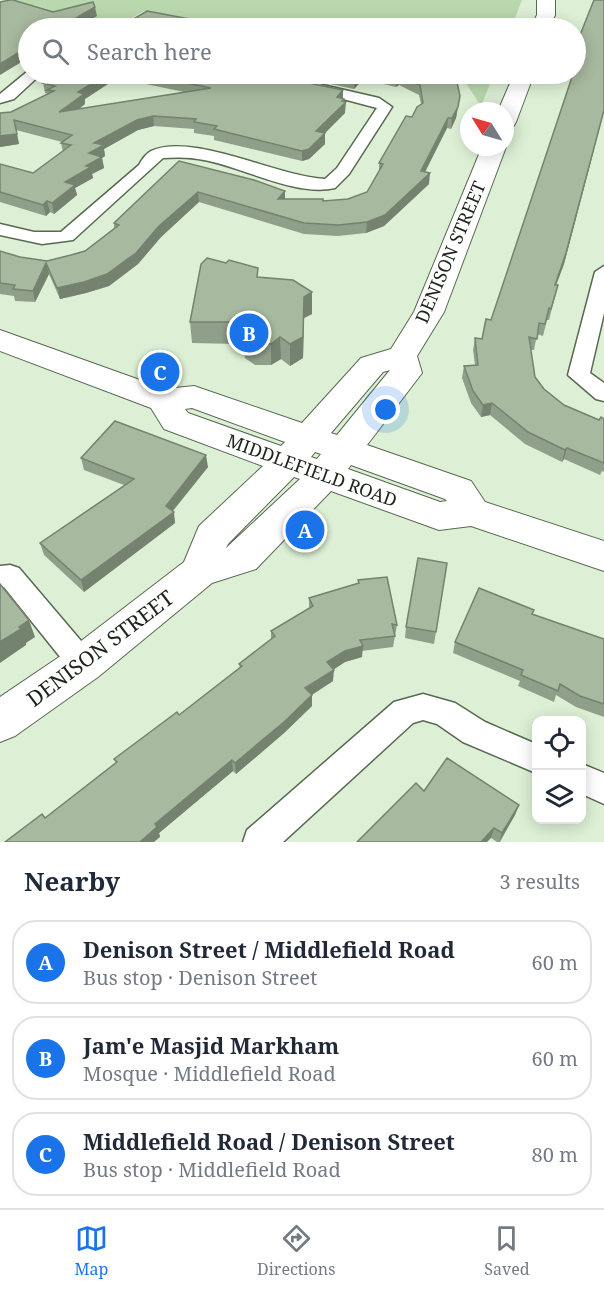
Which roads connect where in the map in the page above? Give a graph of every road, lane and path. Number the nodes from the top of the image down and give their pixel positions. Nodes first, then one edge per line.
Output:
1 (563, 0) edge
2 (544, 14) edge
3 (23, 84) edge
4 (300, 84) edge
5 (520, 84) edge
6 (0, 99) edge
7 (513, 102) edge
8 (490, 156) edge
9 (0, 229) edge
10 (604, 272) edge
11 (0, 340) edge
12 (402, 356) junction
13 (604, 394) edge
14 (299, 449) junction
15 (334, 462) junction
16 (604, 556) edge
17 (199, 570) junction
18 (0, 578) edge
19 (83, 664) junction
20 (0, 723) edge
21 (532, 757) edge
22 (586, 781) edge
23 (604, 789) edge
24 (259, 842) edge

1 - 2 street
3 - 6 street
4 - 9 street
5 - 7 street
8 - 12 street, DENISON STREET
10 - 13 street
11 - 14 street, MIDDLEFIELD ROAD
12 - 14 street
12 - 15 street, DENISON STREET
14 - 15 street, MIDDLEFIELD ROAD
14 - 17 street
15 - 16 street, MIDDLEFIELD ROAD
15 - 17 street, DENISON STREET
17 - 19 street, DENISON STREET
18 - 19 street
19 - 20 street, DENISON STREET
21 - 24 street
22 - 23 street

